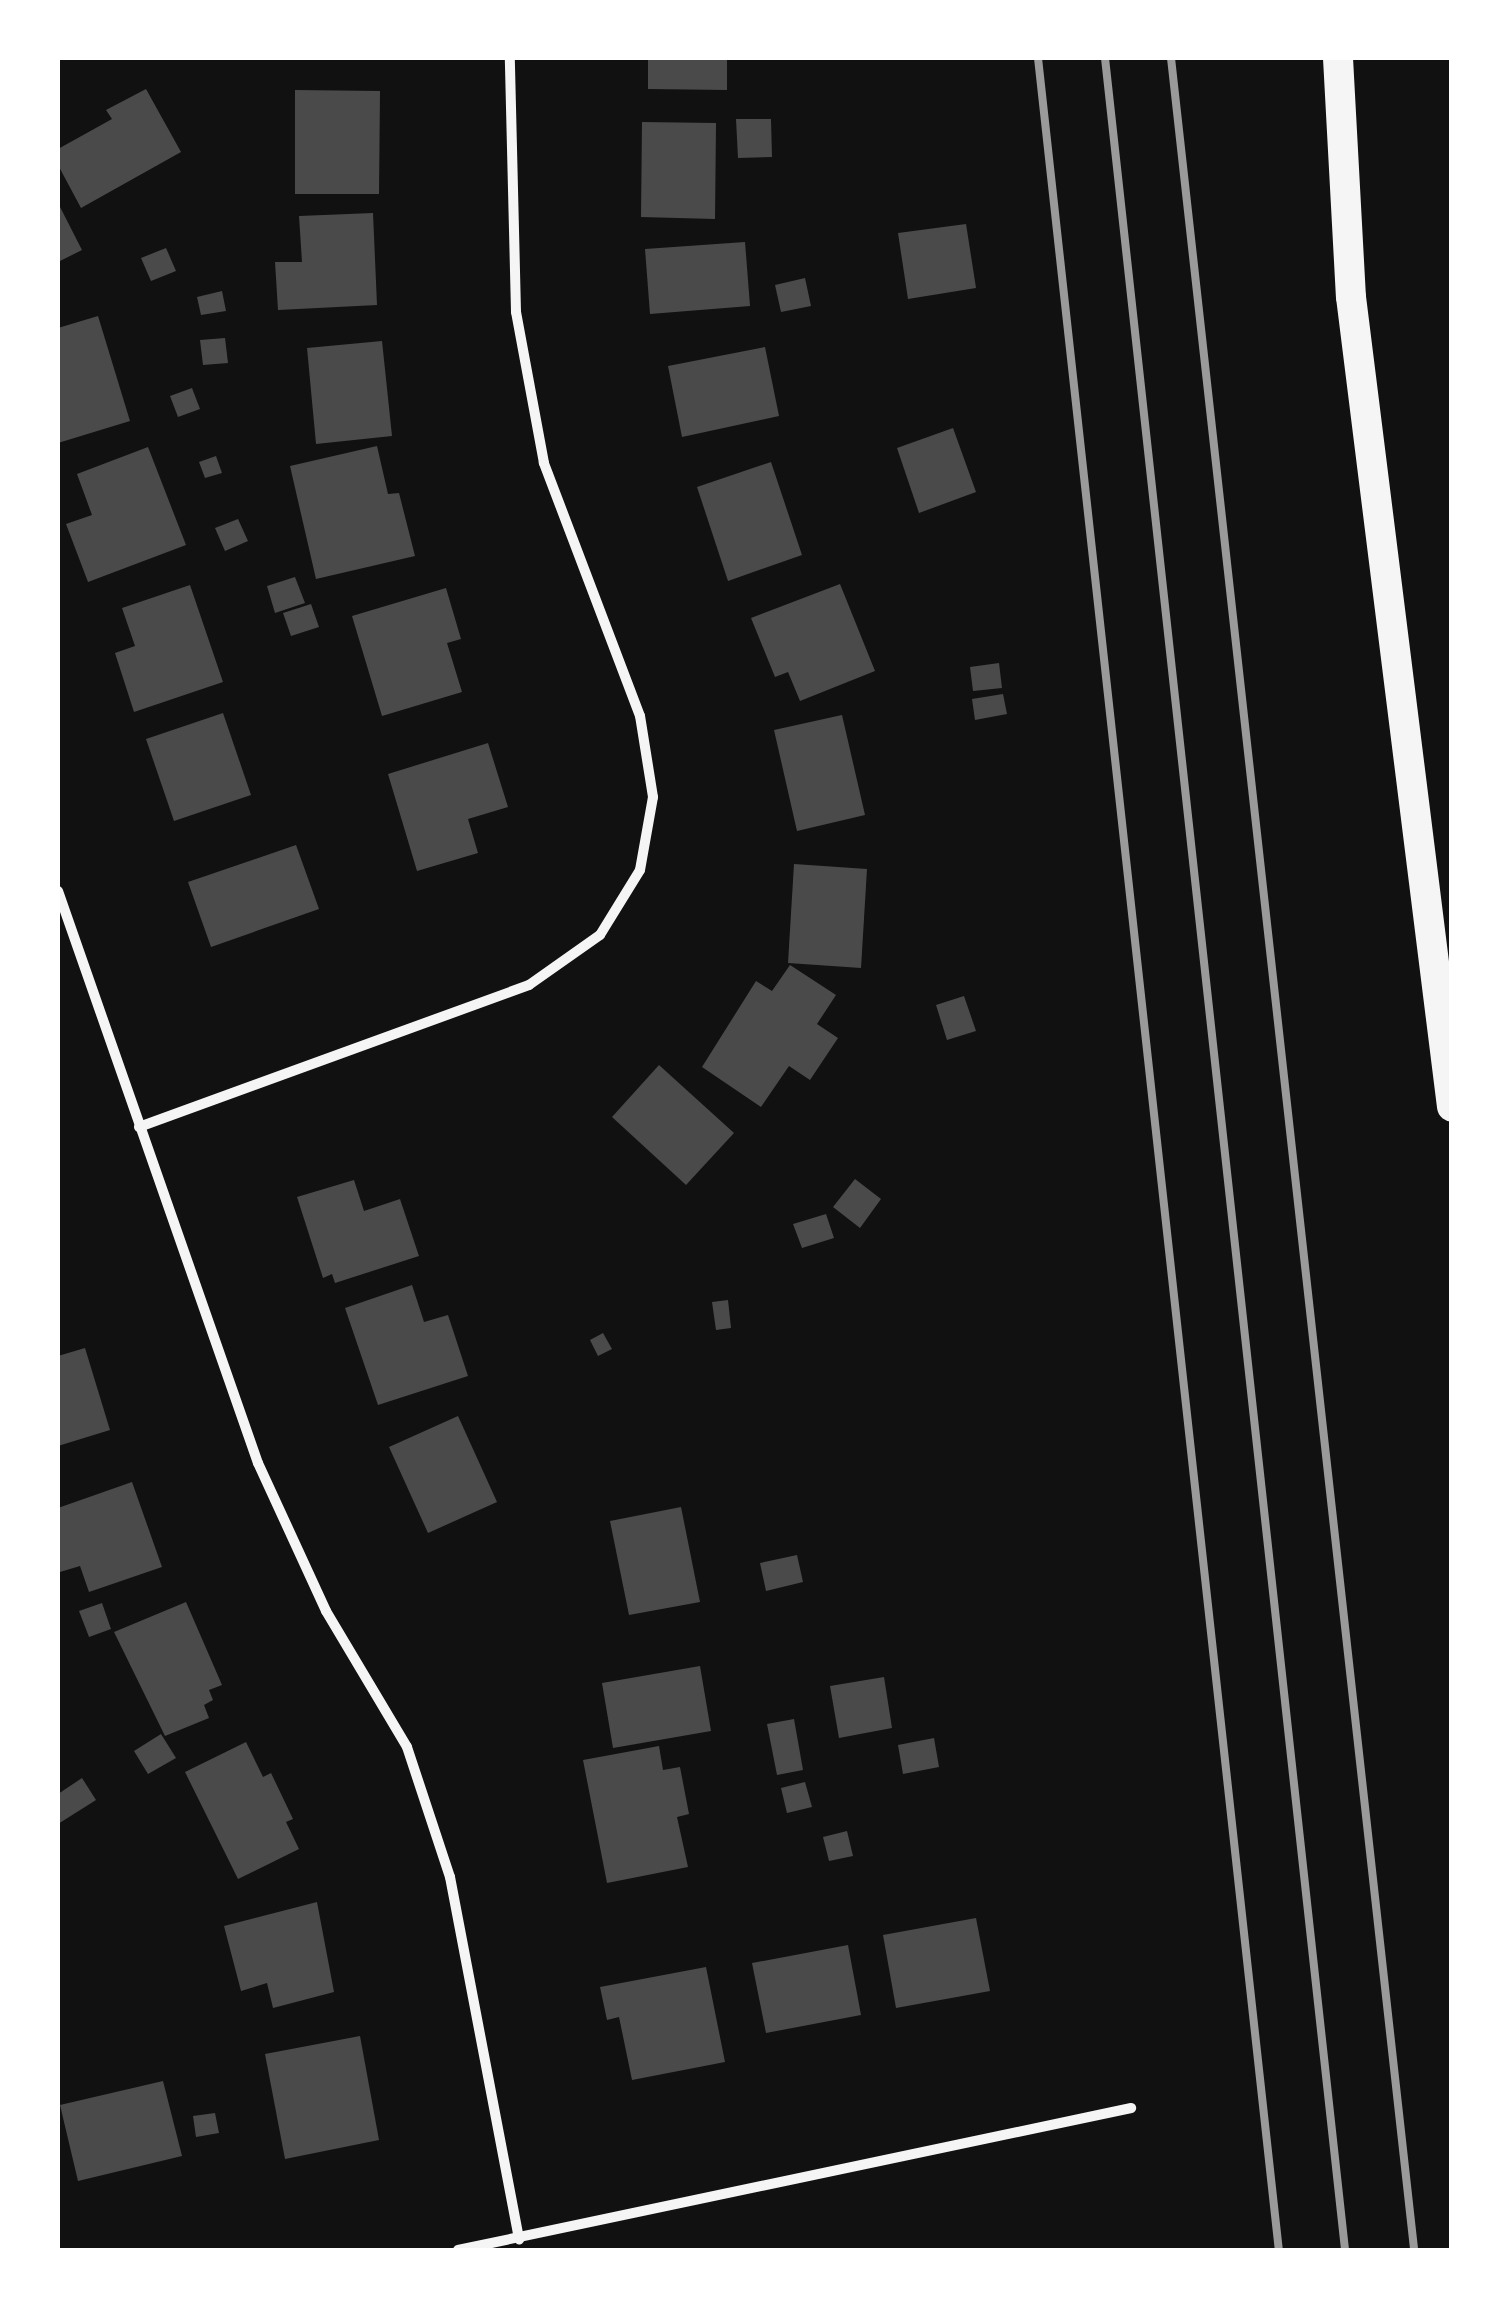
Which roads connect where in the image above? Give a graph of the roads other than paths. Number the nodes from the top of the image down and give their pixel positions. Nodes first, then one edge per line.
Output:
1 (510, 58) edge
2 (1338, 58) edge
3 (58, 891) edge
4 (1452, 1107) edge
5 (140, 1127) junction
6 (1131, 2108) dead end
7 (519, 2238) junction
8 (458, 2250) edge

1 - 5 street
2 - 4 highway
3 - 5 street
5 - 7 street
6 - 7 street
7 - 8 street

